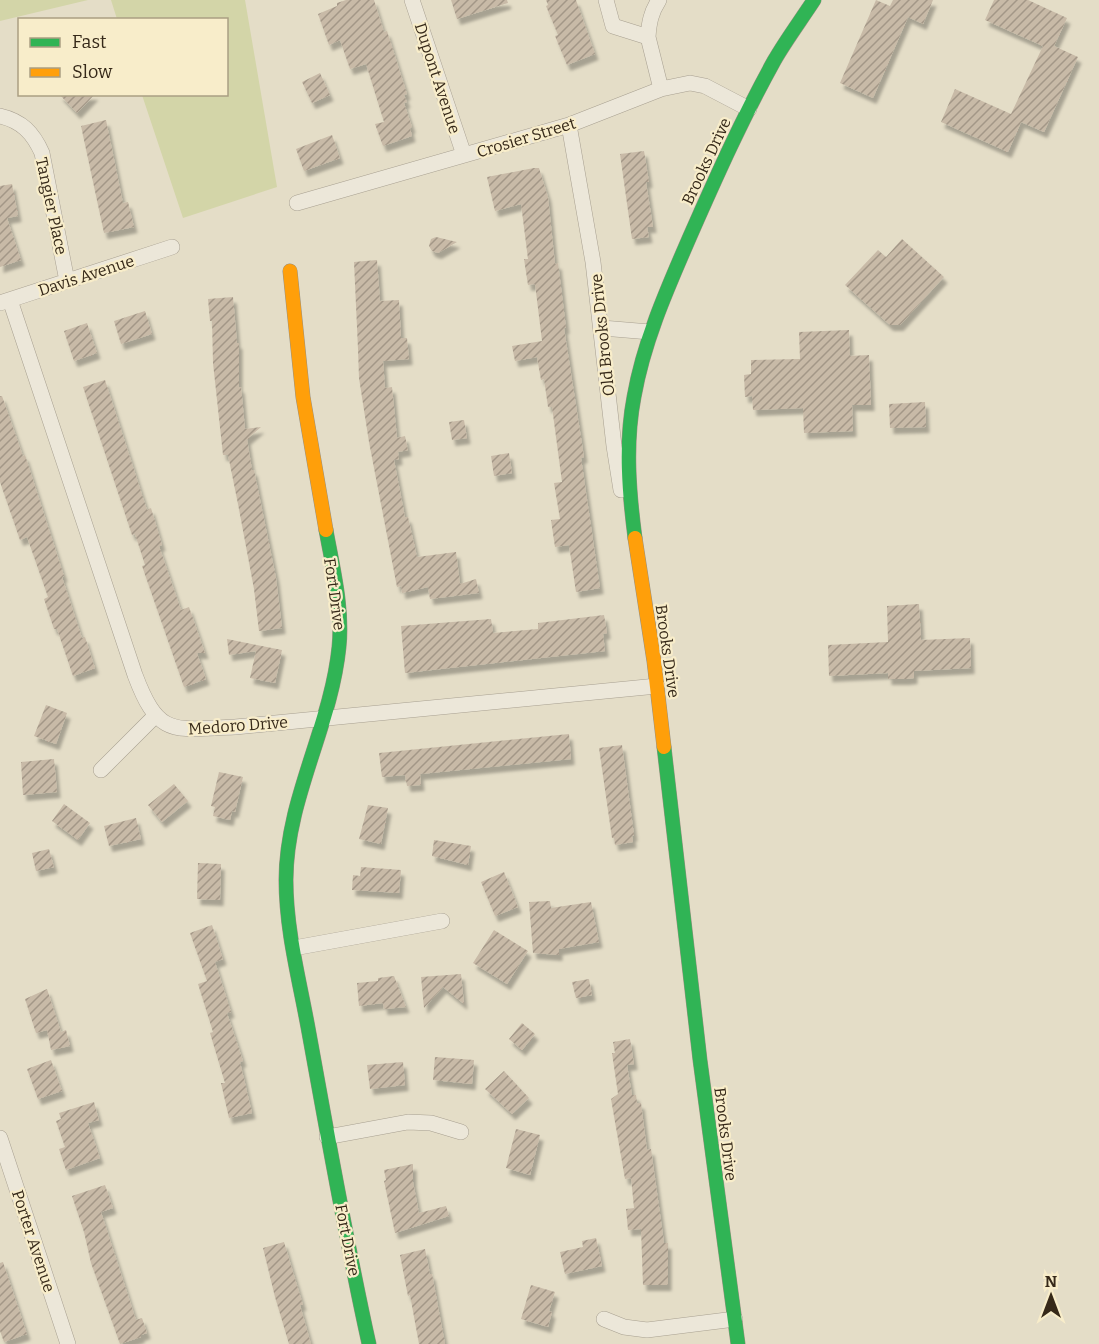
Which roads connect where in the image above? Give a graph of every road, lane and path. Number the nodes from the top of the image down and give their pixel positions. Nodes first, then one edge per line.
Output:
1 (412, 0) edge
2 (606, 0) edge
3 (659, 0) edge
4 (814, 0) edge
5 (648, 37) junction
6 (660, 89) junction
7 (749, 109) junction
8 (0, 116) edge
9 (568, 125) junction
10 (464, 156) junction
11 (297, 203) dead end
12 (172, 247) dead end
13 (290, 271) dead end
14 (67, 281) junction
15 (5, 301) edge
16 (602, 328) junction
17 (650, 332) junction
18 (636, 545) junction
19 (657, 686) junction
20 (155, 716) junction
21 (322, 719) junction
22 (101, 770) dead end
23 (442, 921) dead end
24 (294, 948) junction
25 (461, 1132) dead end
26 (327, 1137) junction
27 (0, 1138) edge
28 (604, 1319) dead end
29 (735, 1319) junction
30 (69, 1344) edge
31 (369, 1344) edge
32 (738, 1344) edge

1 - 10 street, Dupont Avenue
2 - 5 street
3 - 5 street
4 - 7 street, Brooks Drive
5 - 6 street
6 - 7 street, Crosier Street
6 - 9 street, Crosier Street
7 - 17 street, Brooks Drive
8 - 14 street, Tangier Place
9 - 10 street, Crosier Street
9 - 16 street, Old Brooks Drive
10 - 11 street, Crosier Street
12 - 14 street, Davis Avenue
13 - 21 street, Fort Drive
14 - 15 street, Davis Avenue
15 - 20 street
16 - 17 street
16 - 18 street, Old Brooks Drive
17 - 18 street, Brooks Drive
18 - 19 street, Brooks Drive
19 - 21 street, Medoro Drive
19 - 29 street, Brooks Drive
20 - 21 street, Medoro Drive
20 - 22 street
21 - 24 street, Fort Drive
23 - 24 street
24 - 26 street, Fort Drive
25 - 26 street
26 - 31 street, Fort Drive
27 - 30 street, Porter Avenue
28 - 29 street
29 - 32 street, Brooks Drive

